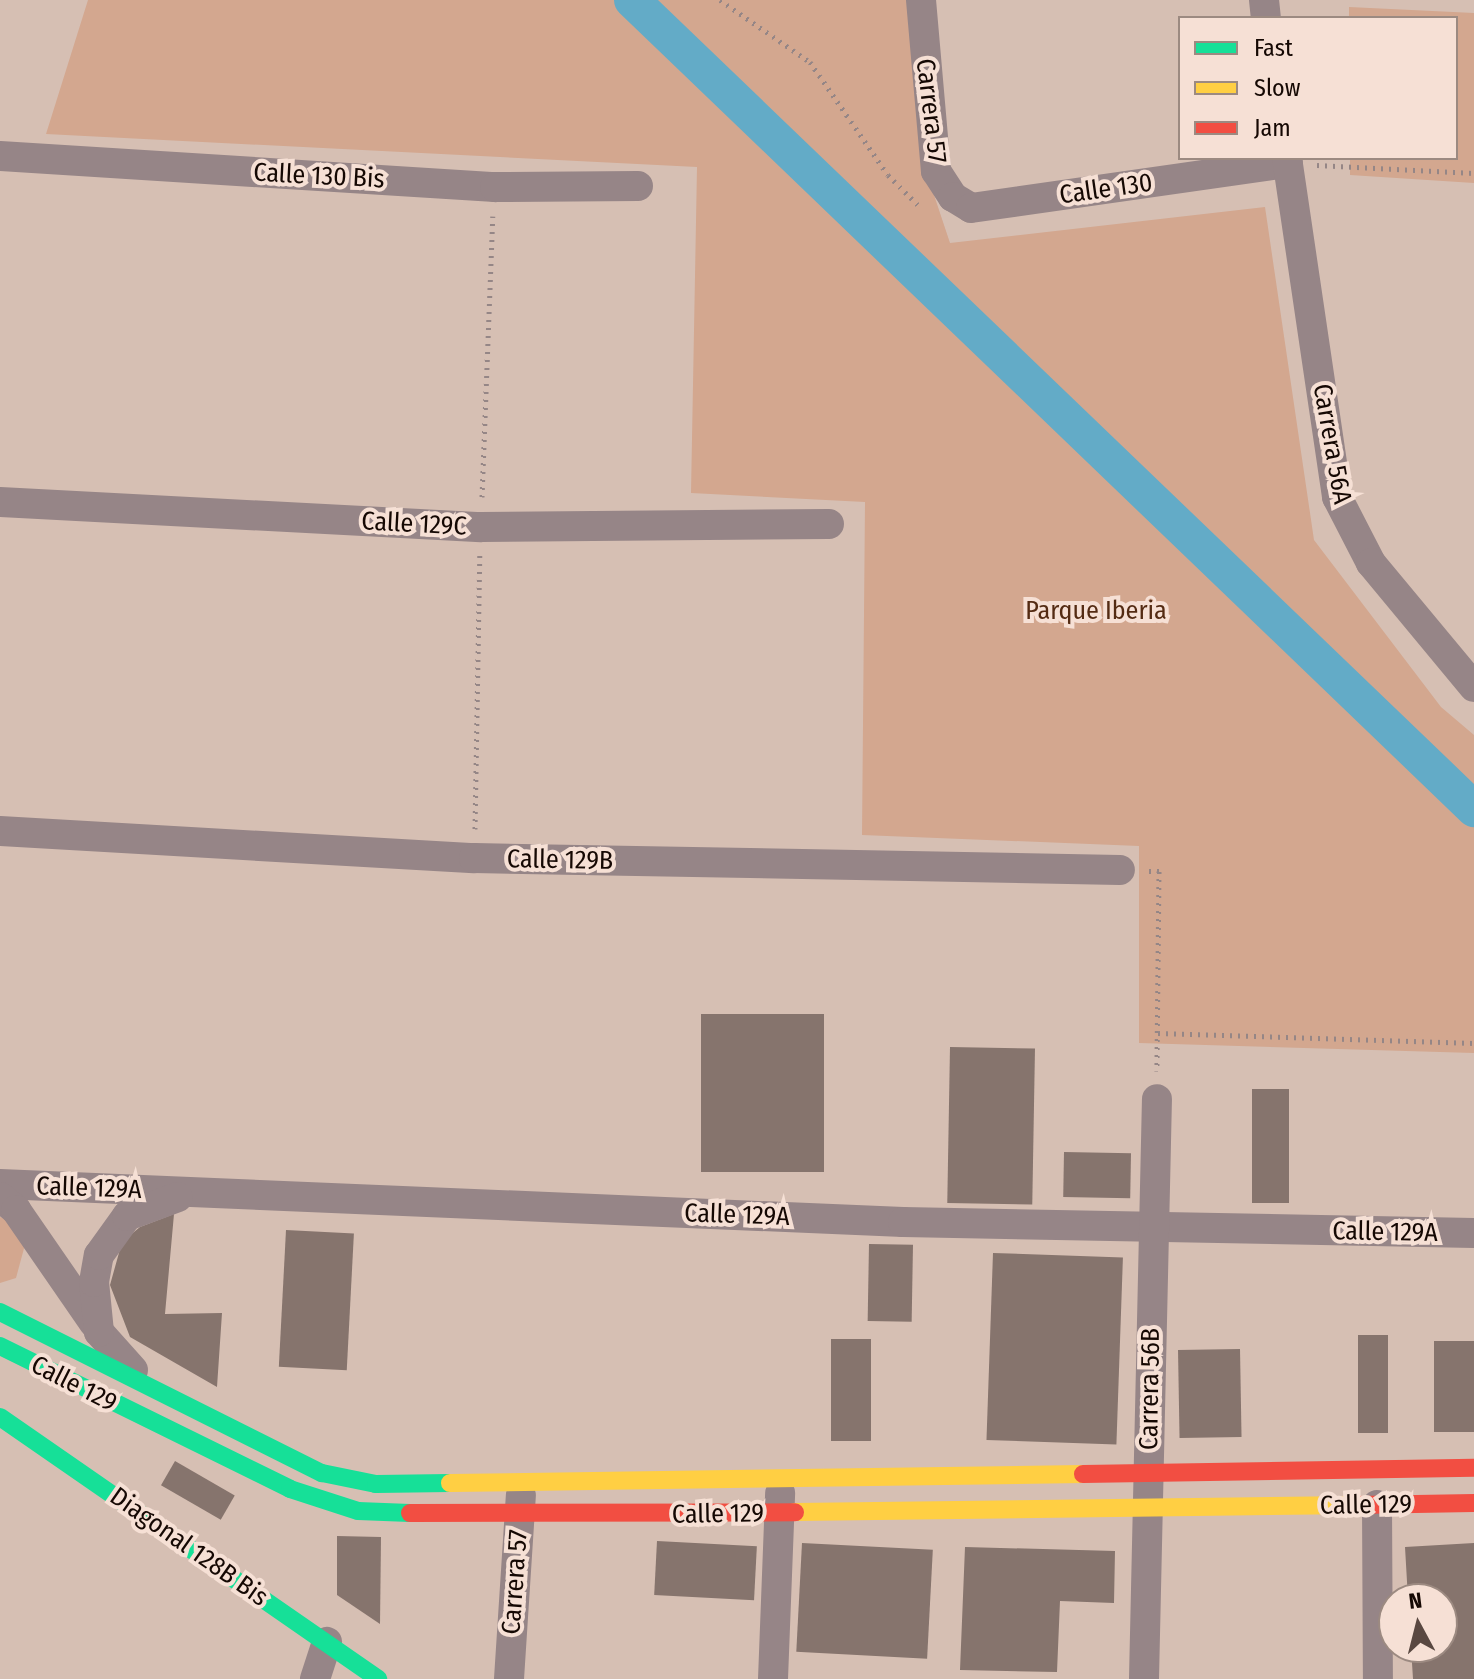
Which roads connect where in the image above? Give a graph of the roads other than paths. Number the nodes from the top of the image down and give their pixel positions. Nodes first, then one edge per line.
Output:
1 (921, 0) edge
2 (0, 156) edge
3 (1288, 161) edge
4 (638, 186) dead end
5 (971, 208) joint
6 (0, 502) edge
7 (829, 524) dead end
8 (1474, 687) edge
9 (0, 831) edge
10 (1120, 870) road end
11 (1157, 1099) road end
12 (0, 1184) edge
13 (199, 1192) junction
14 (0, 1197) edge
15 (1153, 1229) junction
16 (1474, 1233) edge
17 (0, 1312) edge
18 (99, 1332) junction
19 (0, 1346) edge
20 (157, 1391) junction
21 (0, 1417) edge
22 (1474, 1468) edge
23 (1148, 1473) junction
24 (781, 1480) junction
25 (522, 1485) junction
26 (1474, 1503) edge
27 (1377, 1505) junction
28 (1149, 1509) junction
29 (779, 1513) junction
30 (520, 1516) junction
31 (327, 1642) junction
32 (315, 1679) edge
33 (378, 1679) edge
34 (509, 1679) edge
35 (773, 1679) edge
36 (1144, 1679) edge
37 (1378, 1679) edge

1 - 5 street, Carrera 57
2 - 4 street, Calle 130 Bis
3 - 5 street, Calle 130
3 - 8 street, Carrera 56A
6 - 7 street, Calle 129C
9 - 10 street, Calle 129B
11 - 15 street, Carrera 56B
12 - 13 street, Calle 129A
13 - 15 street, Calle 129A
13 - 18 street
14 - 18 street, Calle 129
15 - 16 street, Calle 129A
15 - 23 street, Carrera 56B
17 - 20 main road, Calle 129
18 - 20 street, Calle 129
19 - 30 main road, Calle 129
20 - 25 main road, Calle 129
21 - 31 main road, Diagonal 128B Bis
22 - 23 main road, Calle 129
23 - 24 main road, Calle 129
23 - 28 street, Carrera 56B
24 - 25 main road, Calle 129
24 - 29 street
25 - 30 street, Carrera 57
26 - 27 main road, Calle 129
27 - 28 main road, Calle 129
27 - 37 street
28 - 29 main road, Calle 129
28 - 36 street, Carrera 56B
29 - 30 main road, Calle 129
29 - 35 street
30 - 34 street, Carrera 57
31 - 32 street
31 - 33 main road, Diagonal 128B Bis

